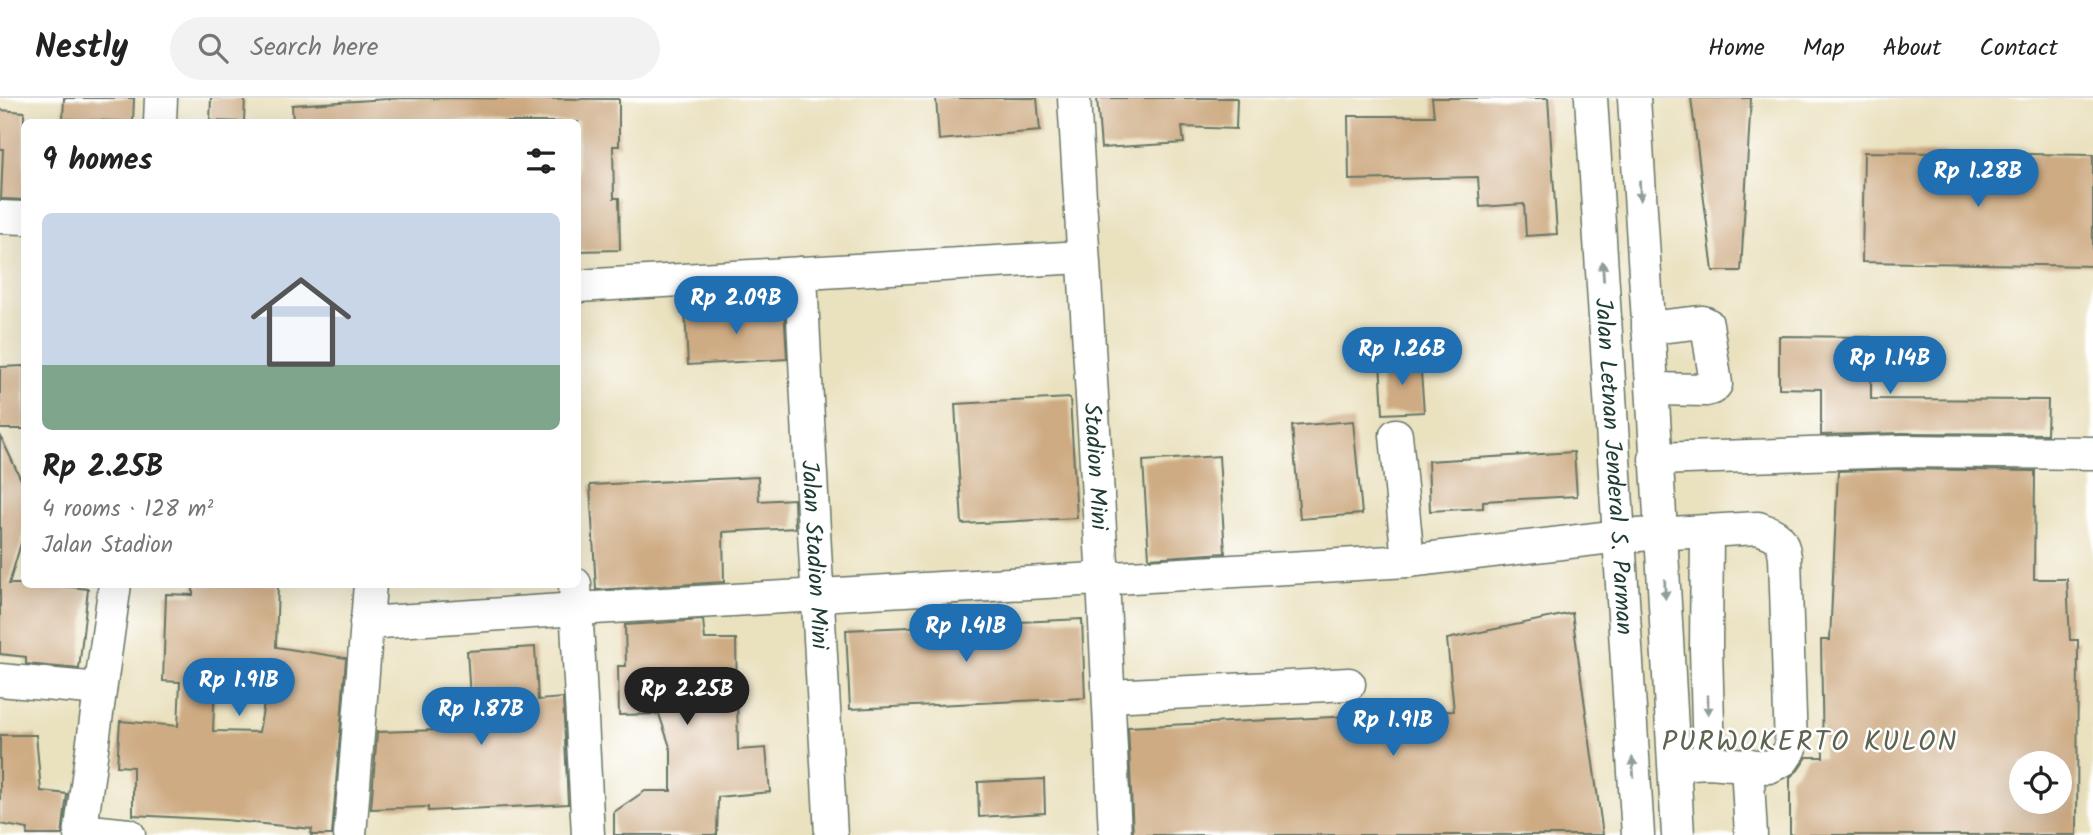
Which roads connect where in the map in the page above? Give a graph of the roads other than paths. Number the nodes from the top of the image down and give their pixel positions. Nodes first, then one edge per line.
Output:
1 (161, 98) edge
2 (1074, 98) edge
3 (1591, 98) edge
4 (1634, 98) edge
5 (160, 119) edge
6 (1595, 156) junction
7 (1638, 156) junction
8 (0, 217) edge
9 (21, 218) edge
10 (1082, 257) junction
11 (801, 273) junction
12 (581, 286) edge
13 (1648, 328) junction
14 (1653, 389) junction
15 (1396, 435) dead end
16 (2093, 453) edge
17 (1655, 459) junction
18 (1707, 531) junction
19 (1662, 534) junction
20 (1620, 536) junction
21 (1408, 561) junction
22 (1103, 579) junction
23 (114, 588) edge
24 (370, 588) edge
25 (819, 596) junction
26 (576, 597) edge
27 (366, 623) junction
28 (1667, 648) junction
29 (1706, 648) junction
30 (1625, 650) junction
31 (0, 680) edge
32 (1349, 684) dead end
33 (100, 689) junction
34 (1109, 696) junction
35 (1709, 762) junction
36 (1675, 764) junction
37 (1747, 764) junction
38 (81, 832) edge
39 (129, 835) edge
40 (351, 835) edge
41 (589, 835) edge
42 (831, 835) edge
43 (1115, 835) edge
44 (1638, 835) edge
45 (1678, 835) edge
46 (1751, 835) edge

1 - 5 street
2 - 10 street, Stadion Mini
3 - 6 street, Jalan Letnan Jenderal S. Parman
4 - 7 street, Jalan Letnan Jenderal S. Parman
6 - 7 street
20 -> 6 street, Jalan Letnan Jenderal S. Parman
7 -> 13 street, Jalan Letnan Jenderal S. Parman
8 - 9 street
10 - 11 street
10 - 22 street, Stadion Mini
11 - 12 street
11 - 25 street, Jalan Stadion Mini
13 - 14 street, Jalan Letnan Jenderal S. Parman
13 - 14 street
14 - 17 street, Jalan Letnan Jenderal S. Parman
15 - 21 street
16 - 17 street
17 - 19 street, Jalan Letnan Jenderal S. Parman
18 - 19 street
18 - 29 street
18 - 37 street
19 - 20 street
19 -> 28 street, Jalan Letnan Jenderal S. Parman
20 - 21 street
20 - 30 street, Jalan Letnan Jenderal S. Parman
21 - 22 street
22 - 25 street
22 - 34 street, Stadion Mini
23 - 33 street
24 - 27 street
25 - 26 street
25 - 42 street, Jalan Stadion Mini
26 - 27 street
26 - 41 street
27 - 40 street
28 - 29 street
28 - 30 street
28 - 36 street, Jalan Letnan Jenderal S. Parman
29 -> 35 street
44 -> 30 street, Jalan Letnan Jenderal S. Parman
31 - 33 street
32 - 34 street
33 - 38 street
34 - 43 street, Stadion Mini
35 - 36 street
35 - 37 street
36 - 45 street, Jalan Letnan Jenderal S. Parman
37 - 46 street
38 - 39 street

